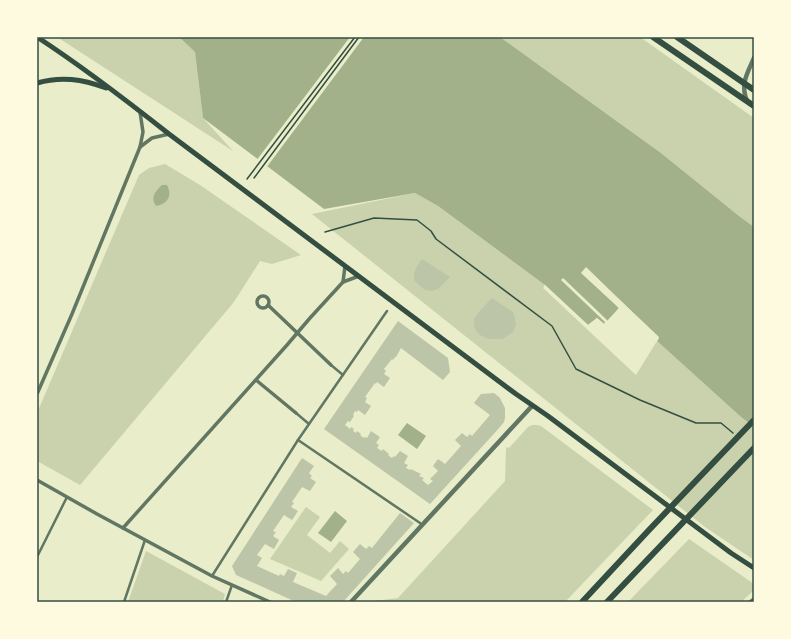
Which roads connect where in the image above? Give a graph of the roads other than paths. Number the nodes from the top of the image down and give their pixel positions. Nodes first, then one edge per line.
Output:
1 (37, 37) edge
2 (653, 37) edge
3 (677, 37) edge
4 (754, 58) edge
5 (37, 83) edge
6 (744, 83) junction
7 (754, 90) edge
8 (112, 91) junction
9 (747, 101) junction
10 (754, 106) edge
11 (140, 112) junction
12 (169, 134) junction
13 (140, 147) junction
14 (345, 266) junction
15 (359, 276) junction
16 (344, 282) junction
17 (268, 305) dead end
18 (387, 311) dead end
19 (297, 333) junction
20 (332, 365) joint
21 (342, 375) junction
22 (256, 380) junction
23 (37, 394) edge
24 (532, 406) junction
25 (296, 413) joint
26 (754, 420) edge
27 (309, 424) junction
28 (298, 440) junction
29 (754, 448) edge
30 (37, 480) edge
31 (67, 498) junction
32 (420, 523) dead end
33 (123, 528) junction
34 (145, 540) junction
35 (37, 557) edge
36 (754, 568) edge
37 (212, 576) junction
38 (232, 585) junction
39 (754, 599) edge
40 (124, 602) edge
41 (226, 602) edge
42 (270, 602) edge
43 (351, 602) edge
44 (582, 602) edge
45 (607, 602) edge
46 (750, 602) edge

1 - 8 main road
2 - 9 main road
3 - 6 main road
4 - 6 street
5 - 8 main road
6 - 7 main road
6 - 9 street
8 - 11 main road
9 - 10 main road
11 - 12 main road
11 - 13 street
12 - 13 street
12 - 14 main road
13 - 23 street
14 - 15 main road
14 - 16 street
15 - 16 street
15 - 24 main road
16 - 19 street
17 - 19 street
18 - 21 street
19 - 20 street
19 - 22 street
20 - 21 street
21 - 27 street
22 - 25 street
22 - 33 street
24 - 36 main road
24 - 43 street
25 - 27 street
26 - 44 main road
27 - 28 street
28 - 32 street
28 - 37 street
29 - 45 main road
30 - 31 street
31 - 33 street
31 - 35 street
33 - 34 street
34 - 37 street
34 - 40 street
37 - 38 street
38 - 41 street
38 - 42 street
39 - 46 street

